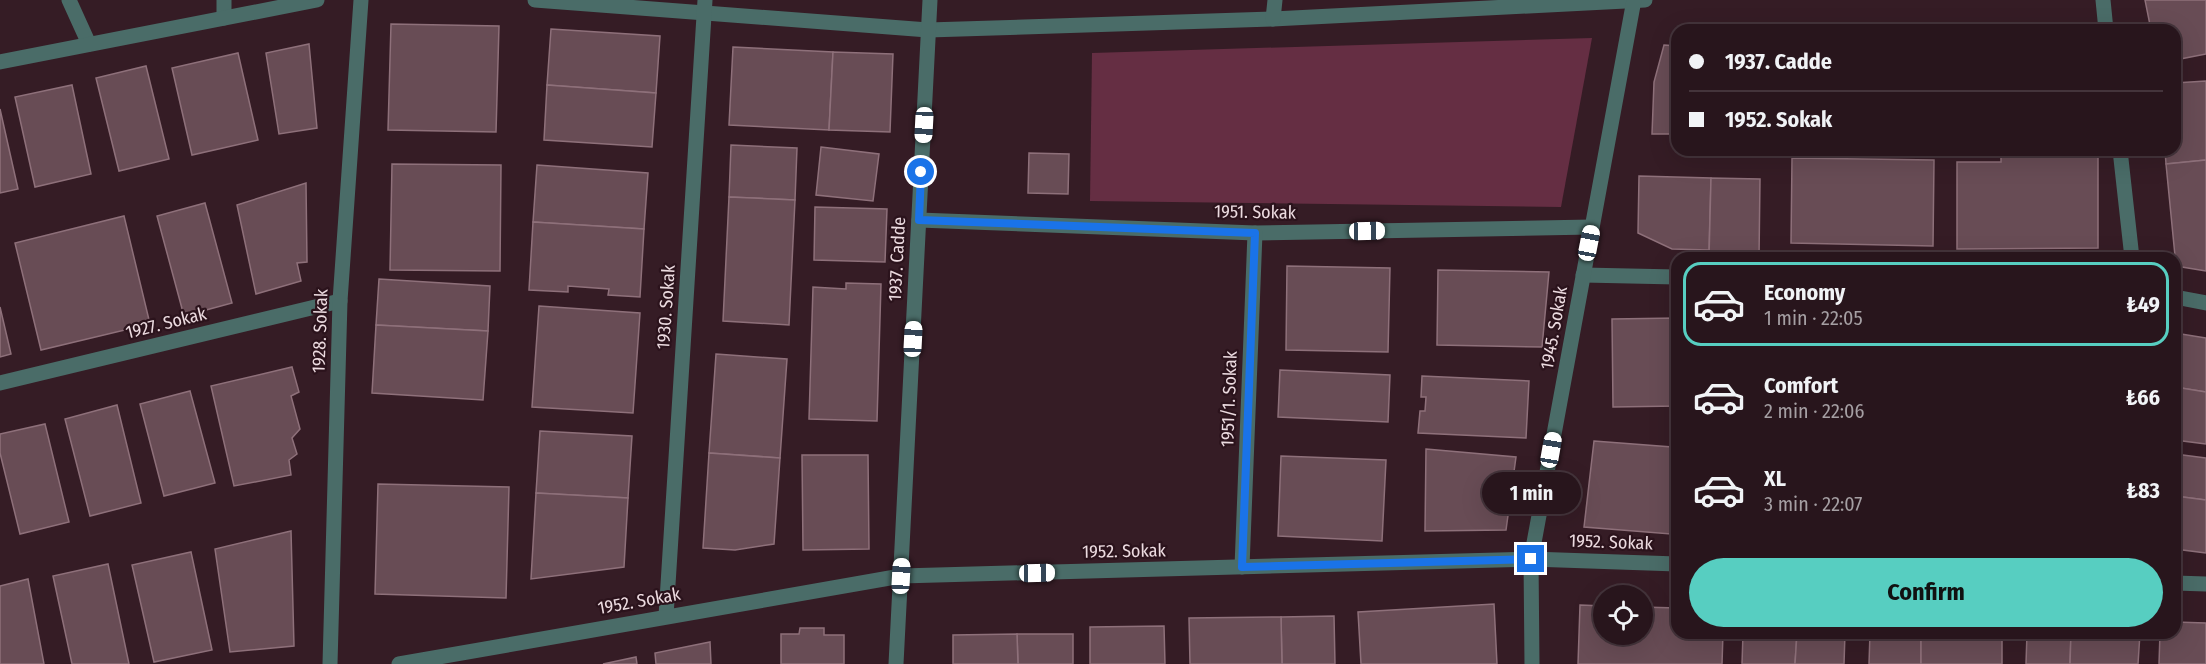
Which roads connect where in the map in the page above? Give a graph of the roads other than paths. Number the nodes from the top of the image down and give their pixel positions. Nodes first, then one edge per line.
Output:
1 (69, 0) edge
2 (224, 0) edge
3 (317, 0) edge
4 (361, 0) edge
5 (535, 0) edge
6 (930, 0) edge
7 (1275, 0) edge
8 (1634, 0) edge
9 (1645, 0) edge
10 (2103, 0) edge
11 (705, 7) edge
12 (224, 18) junction
13 (1274, 19) junction
14 (2105, 24) edge
15 (928, 30) junction
16 (89, 44) junction
17 (0, 62) edge
18 (2121, 156) edge
19 (919, 220) junction
20 (1592, 227) junction
21 (1255, 233) junction
22 (2131, 252) edge
23 (1583, 275) junction
24 (1671, 277) edge
25 (2181, 298) edge
26 (340, 301) junction
27 (2206, 303) edge
28 (0, 382) edge
29 (1531, 559) junction
30 (1671, 564) edge
31 (1242, 567) junction
32 (901, 576) junction
33 (2181, 583) edge
34 (2206, 584) edge
35 (666, 616) junction
36 (330, 664) edge
37 (399, 664) edge
38 (896, 664) edge
39 (1532, 664) edge

1 - 16 street
2 - 12 street
3 - 12 street
4 - 26 street, 1928. Sokak
5 - 11 street
6 - 15 street, 1937. Cadde
7 - 13 street
8 - 9 street
8 - 13 street
8 - 20 street, 1945. Sokak
10 - 14 street
11 - 15 street
11 - 35 street, 1930. Sokak
12 - 16 street
13 - 15 street
15 - 19 street, 1937. Cadde
16 - 17 street
18 - 22 street
19 - 21 street, 1951. Sokak
19 - 32 street, 1937. Cadde
20 - 21 street, 1951. Sokak
20 - 23 street, 1945. Sokak
21 - 31 street, 1951/1. Sokak
23 - 24 street
23 - 29 street, 1945. Sokak
25 - 27 street
26 - 28 street, 1927. Sokak
26 - 36 street, 1928. Sokak
29 - 30 street, 1952. Sokak
29 - 31 street, 1952. Sokak
29 - 39 street, 1945. Sokak
31 - 32 street, 1952. Sokak
32 - 35 street, 1952. Sokak
32 - 38 street, 1937. Cadde
33 - 34 street
35 - 37 street, 1952. Sokak

